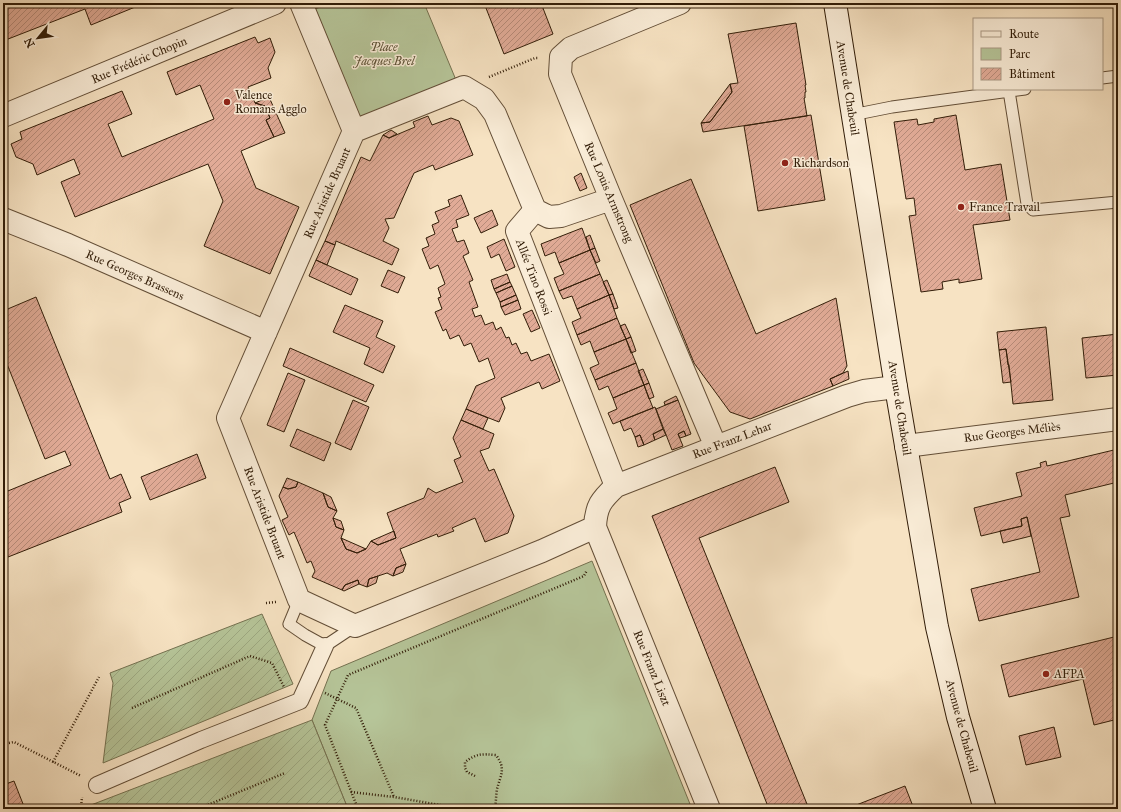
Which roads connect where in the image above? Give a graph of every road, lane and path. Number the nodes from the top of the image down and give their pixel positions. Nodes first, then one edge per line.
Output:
1 (275, 3) edge
2 (301, 3) edge
3 (680, 3) edge
4 (835, 3) edge
5 (561, 57) junction
6 (1118, 76) edge
7 (1103, 78) edge
8 (464, 87) junction
9 (1017, 90) edge
10 (1009, 91) junction
11 (852, 114) junction
12 (3, 116) edge
13 (354, 131) junction
14 (611, 199) junction
15 (1118, 202) edge
16 (535, 210) junction
17 (3, 219) edge
18 (266, 332) junction
19 (896, 387) junction
20 (1118, 419) edge
21 (906, 446) junction
22 (716, 447) junction
23 (616, 486) junction
24 (586, 531) junction
25 (299, 600) junction
26 (355, 626) junction
27 (325, 646) junction
28 (99, 677) dead end
29 (307, 684) junction
30 (285, 688) dead end
31 (337, 699) junction
32 (132, 708) dead end
33 (3, 744) edge
34 (53, 762) junction
35 (285, 773) dead end
36 (475, 776) dead end
37 (97, 785) joint
38 (351, 792) junction
39 (394, 797) junction
40 (210, 804) junction
41 (197, 809) edge
42 (211, 809) edge
43 (358, 809) edge
44 (462, 809) edge
45 (495, 809) edge
46 (709, 809) edge
47 (985, 809) edge

1 - 12 street, Rue Frédéric Chopin
2 - 13 street
3 - 5 street
4 - 11 street, Avenue de Chabeuil
5 - 8 path
5 - 14 street, Rue Louis Armstrong
6 - 7 lane
8 - 13 street
8 - 16 street
9 - 10 lane
10 - 11 lane
10 - 15 lane
11 - 19 street, Avenue de Chabeuil
13 - 18 street, Rue Aristide Bruant
14 - 16 street
14 - 22 street, Rue Louis Armstrong
16 - 23 street, Allée Tino Rossi
17 - 18 street, Rue Georges Brassens
18 - 25 street, Rue Aristide Bruant
19 - 21 street, Avenue de Chabeuil
19 - 22 street, Rue Franz Lehar
20 - 21 street, Rue Georges Méliès
21 - 47 street, Avenue de Chabeuil
22 - 23 street, Rue Franz Lehar
23 - 24 street, Rue Franz Lehar
24 - 26 street
24 - 31 path
24 - 46 street, Rue Franz Liszt
25 - 26 street
25 - 27 lane
26 - 27 lane
27 - 29 street
28 - 34 path
29 - 31 path
29 - 37 street
30 - 32 path
31 - 38 path
31 - 39 path
33 - 34 path
34 - 37 path
35 - 40 path
36 - 45 path
38 - 39 path
38 - 43 path
39 - 44 path
40 - 41 path
40 - 42 path

